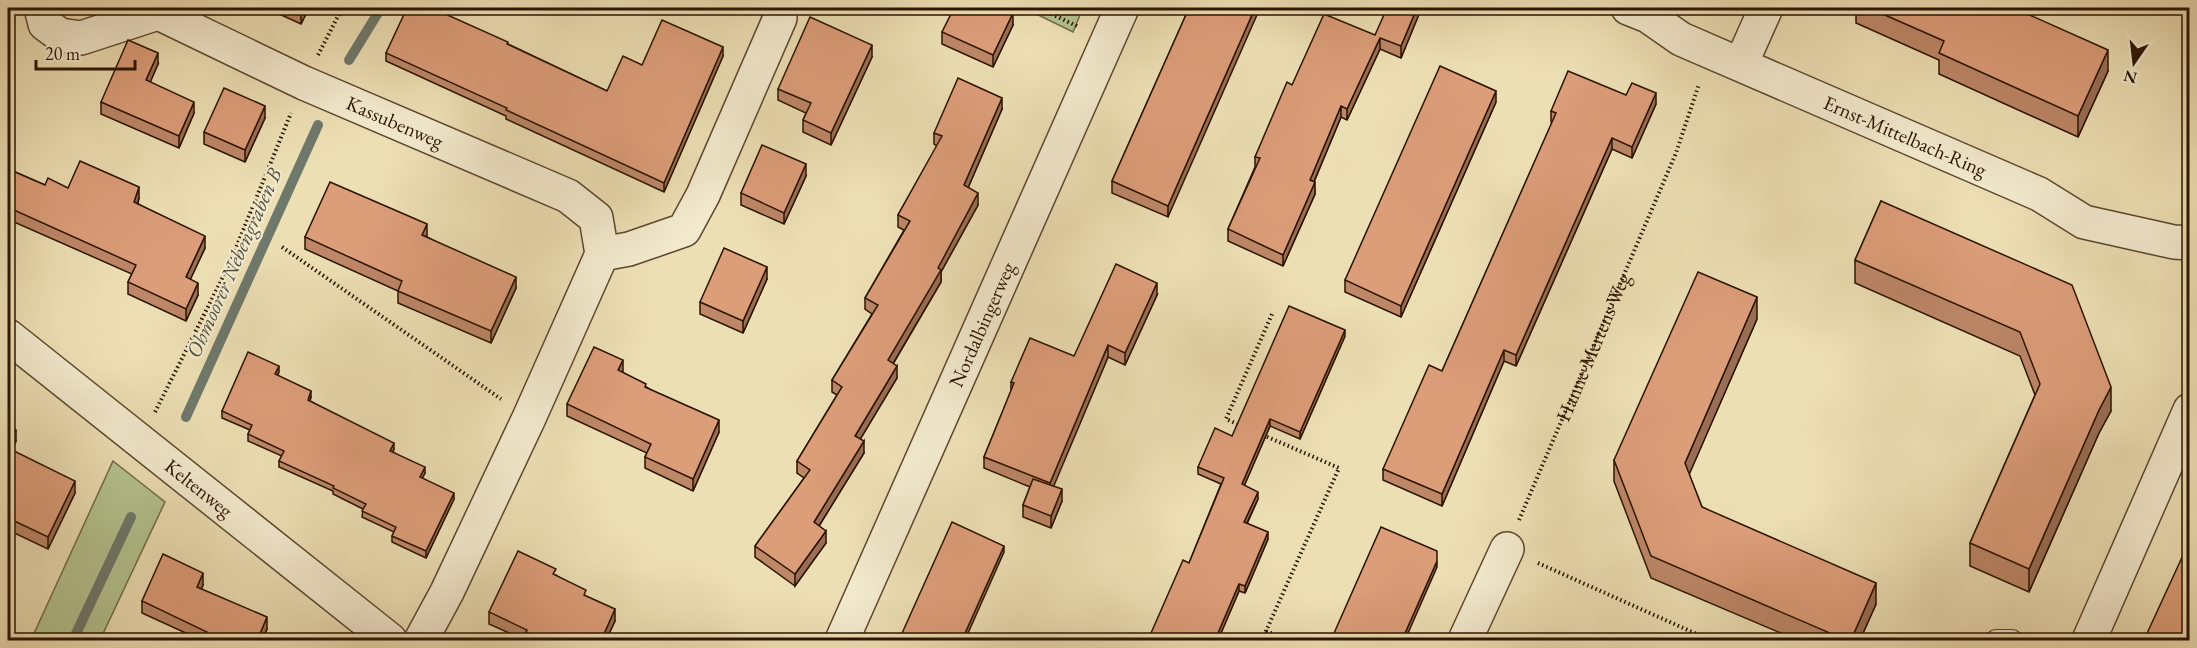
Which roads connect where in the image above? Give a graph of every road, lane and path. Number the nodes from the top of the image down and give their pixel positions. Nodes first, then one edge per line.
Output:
1 (41, 8) edge
2 (345, 8) edge
3 (1039, 8) edge
4 (1122, 8) edge
5 (1628, 8) edge
6 (1766, 8) edge
7 (153, 10) edge
8 (780, 18) dead end
9 (1108, 40) junction
10 (1710, 52) junction
11 (1741, 64) junction
12 (304, 83) junction
13 (2190, 243) edge
14 (282, 247) dead end
15 (602, 254) junction
16 (1272, 314) dead end
17 (8, 336) edge
18 (2190, 410) edge
19 (529, 418) junction
20 (1246, 428) edge
21 (1257, 432) edge
22 (140, 442) junction
23 (1507, 549) junction
24 (1266, 631) junction
25 (390, 640) edge
26 (421, 640) edge
27 (842, 640) edge
28 (1262, 640) edge
29 (1288, 640) edge
30 (1465, 640) edge
31 (1710, 640) edge
32 (1996, 640) edge
33 (2012, 640) edge
34 (2090, 640) edge

1 - 7 street, Kassubenweg
2 - 12 path
3 - 9 path
4 - 9 street, Nordalbingerweg
5 - 10 street, Ernst-Mittelbach-Ring
6 - 11 street
7 - 12 street, Kassubenweg
8 - 15 street
9 - 27 street, Nordalbingerweg
10 - 11 street, Ernst-Mittelbach-Ring
10 - 23 path, Hanne-Mertens-Weg
11 - 13 street, Ernst-Mittelbach-Ring
12 - 15 street, Kassubenweg
12 - 22 path
14 - 19 path
15 - 19 street
16 - 20 path
17 - 22 street, Keltenweg
18 - 34 street
19 - 26 street
21 - 24 path
22 - 25 street, Keltenweg
23 - 30 street
23 - 31 path
24 - 28 path
24 - 29 path
32 - 33 lane

